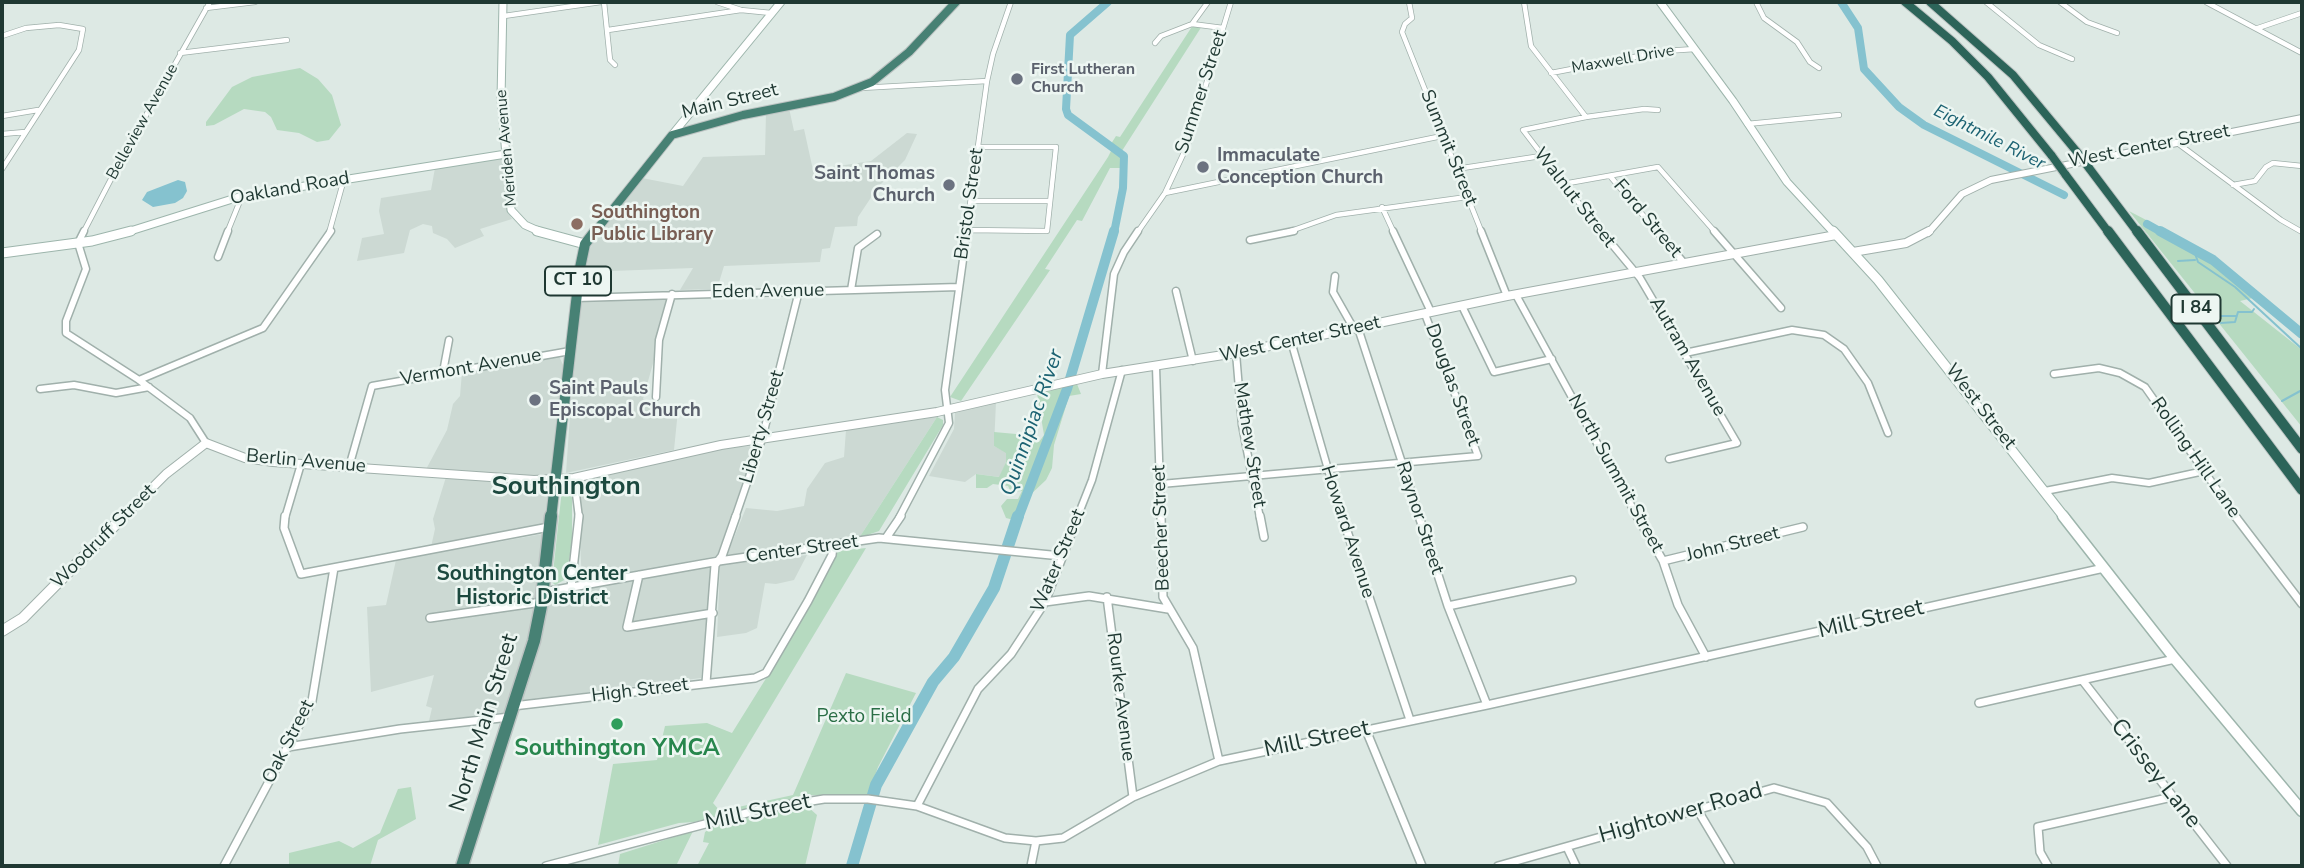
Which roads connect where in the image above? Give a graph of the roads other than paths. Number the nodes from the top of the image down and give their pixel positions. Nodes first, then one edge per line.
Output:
1 (211, 2) edge
2 (255, 2) edge
3 (503, 2) edge
4 (603, 2) edge
5 (717, 2) edge
6 (781, 2) edge
7 (956, 2) edge
8 (1011, 2) edge
9 (1208, 2) edge
10 (1231, 2) edge
11 (1409, 2) edge
12 (1524, 2) edge
13 (1660, 2) edge
14 (1756, 2) edge
15 (1905, 2) edge
16 (1930, 2) edge
17 (1986, 2) edge
18 (2060, 2) edge
19 (2206, 2) edge
20 (206, 8) junction
21 (741, 10) junction
22 (771, 13) junction
23 (2302, 13) edge
24 (504, 16) junction
25 (1192, 24) junction
26 (1223, 28) junction
27 (2258, 28) junction
28 (608, 30) junction
29 (2117, 33) dead end
30 (2, 36) edge
31 (287, 40) dead end
32 (1155, 43) dead end
33 (1695, 49) junction
34 (2302, 53) edge
35 (180, 54) junction
36 (2072, 59) dead end
37 (615, 65) dead end
38 (1819, 68) dead end
39 (1551, 73) junction
40 (987, 80) junction
41 (859, 88) junction
42 (38, 110) junction
43 (1658, 110) dead end
44 (1839, 115) dead end
45 (2, 116) edge
46 (1586, 117) junction
47 (2302, 118) edge
48 (1747, 124) junction
49 (25, 132) junction
50 (2, 134) edge
51 (671, 135) junction
52 (1443, 136) junction
53 (2176, 142) junction
54 (979, 147) junction
55 (506, 154) junction
56 (1541, 156) junction
57 (2302, 166) edge
58 (2, 169) edge
59 (1456, 169) junction
60 (1611, 176) junction
61 (344, 179) junction
62 (1563, 184) junction
63 (2233, 185) junction
64 (1166, 193) junction
65 (242, 196) junction
66 (1467, 197) junction
67 (972, 201) junction
68 (1051, 201) junction
69 (1382, 207) junction
70 (967, 230) junction
71 (2302, 232) edge
72 (877, 234) dead end
73 (1836, 235) junction
74 (1250, 240) dead end
75 (78, 243) junction
76 (585, 244) junction
77 (1853, 252) junction
78 (2, 253) edge
79 (1734, 254) junction
80 (218, 257) dead end
81 (1684, 263) junction
82 (1634, 274) junction
83 (1335, 276) dead end
84 (959, 287) junction
85 (851, 290) junction
86 (799, 291) junction
87 (1176, 291) dead end
88 (672, 294) junction
89 (1512, 296) junction
90 (576, 298) junction
91 (1462, 306) junction
92 (1781, 307) dead end
93 (1428, 313) junction
94 (1355, 328) junction
95 (449, 340) dead end
96 (1292, 341) junction
97 (570, 351) junction
98 (1236, 353) junction
99 (1685, 353) junction
100 (1552, 359) junction
101 (1193, 361) junction
102 (1156, 367) junction
103 (1122, 370) junction
104 (443, 372) junction
105 (1102, 374) junction
106 (2054, 374) dead end
107 (139, 380) junction
108 (149, 387) junction
109 (40, 389) dead end
110 (656, 397) dead end
111 (947, 410) junction
112 (1888, 433) dead end
113 (762, 439) junction
114 (206, 443) junction
115 (2302, 449) edge
116 (1669, 459) dead end
117 (301, 464) junction
118 (1401, 464) junction
119 (349, 467) junction
120 (1326, 469) junction
121 (2204, 471) junction
122 (1253, 475) junction
123 (574, 478) junction
124 (557, 480) junction
125 (1161, 484) junction
126 (2302, 490) edge
127 (2045, 491) junction
128 (551, 527) junction
129 (1803, 527) dead end
130 (1264, 537) dead end
131 (886, 538) junction
132 (833, 546) junction
133 (1061, 556) junction
134 (719, 561) junction
135 (1663, 561) junction
136 (2106, 567) junction
137 (334, 568) junction
138 (639, 575) junction
139 (1572, 580) dead end
140 (571, 587) junction
141 (543, 597) junction
142 (1107, 597) junction
143 (1045, 602) junction
144 (2302, 604) edge
145 (1448, 606) junction
146 (1168, 609) junction
147 (713, 613) junction
148 (430, 618) dead end
149 (2, 631) edge
150 (1706, 657) junction
151 (2175, 659) junction
152 (2083, 681) junction
153 (706, 682) junction
154 (1979, 703) dead end
155 (1487, 705) junction
156 (511, 711) junction
157 (1410, 720) junction
158 (1366, 730) junction
159 (288, 747) junction
160 (1219, 761) junction
161 (1133, 797) junction
162 (2172, 797) junction
163 (917, 806) junction
164 (1697, 809) junction
165 (2302, 811) edge
166 (1036, 841) junction
167 (1567, 847) junction
168 (224, 866) edge
169 (462, 866) edge
170 (546, 866) edge
171 (1031, 866) edge
172 (1422, 866) edge
173 (1498, 866) edge
174 (1576, 866) edge
175 (1731, 866) edge
176 (1877, 866) edge
177 (2048, 866) edge
178 (2227, 866) edge

1 - 20 street, Belleview Avenue
2 - 20 street
3 - 24 main road, Meriden Avenue
4 - 24 street
4 - 28 street
5 - 21 street
6 - 22 main road
7 - 41 highway, Main Street
8 - 40 street, Bristol Street
9 - 25 street
10 - 26 street, Summer Street
11 - 52 street, Summit Street
12 - 39 street
13 - 33 main road, West Street
14 - 38 street
15 - 126 highway, I 84, bridge
16 - 115 highway, I 84, bridge
17 - 36 street
18 - 29 street
19 - 27 street
20 - 35 street, Belleview Avenue
21 - 22 street
21 - 28 street
22 - 51 main road
23 - 27 street
24 - 55 main road, Meriden Avenue
25 - 26 street
25 - 32 street
26 - 64 street, Summer Street
27 - 34 street
28 - 37 street
30 - 42 street
31 - 35 street
33 - 39 street, Maxwell Drive
33 - 48 main road, West Street
35 - 75 street, Belleview Avenue
39 - 46 street
40 - 41 street
40 - 54 street, Bristol Street
41 - 51 highway, Main Street
42 - 45 street
42 - 49 street
43 - 46 street, Walnut Street
44 - 48 street
46 - 56 street, Walnut Street
47 - 53 street, West Center Street
48 - 73 main road, West Street
49 - 50 street
49 - 58 street
51 - 76 highway, Main Street / CT 10
52 - 59 street, Summit Street
52 - 64 street
53 - 63 street
53 - 77 street, West Center Street
54 - 67 street, Bristol Street
54 - 68 street
55 - 61 main road, Oakland Road
55 - 76 main road, Meriden Avenue
56 - 59 street
56 - 62 street, Walnut Street
57 - 63 street
59 - 66 street, Summit Street
60 - 62 street
60 - 79 street
60 - 81 street, Ford Street
61 - 65 main road, Oakland Road
61 - 107 street
62 - 82 street, Walnut Street
63 - 71 street
64 - 105 street, Summer Street
65 - 75 main road, Oakland Road
65 - 80 street
66 - 69 street
66 - 89 street, Summit Street
67 - 68 street
67 - 70 street, Bristol Street
68 - 70 street
69 - 74 street
69 - 93 street, Douglas Street
70 - 84 street, Bristol Street
72 - 85 street
73 - 77 main road, West Street
73 - 79 street, West Center Street
75 - 78 main road, Oakland Road
75 - 107 street
76 - 90 highway, Main Street / CT 10
77 - 127 main road, West Street
79 - 81 street, West Center Street
79 - 92 street
81 - 82 street, West Center Street
82 - 89 street, West Center Street
82 - 99 street, Autram Avenue
83 - 94 street, Raynor Street
84 - 85 street, Eden Avenue
84 - 111 street, Bristol Street
85 - 86 street, Eden Avenue
86 - 88 street, Eden Avenue
86 - 113 street, Liberty Street
87 - 101 street
88 - 90 street, Eden Avenue
88 - 110 street
89 - 91 street, West Center Street
89 - 100 street, North Summit Street
90 - 97 highway, Main Street / CT 10
91 - 93 street, West Center Street
91 - 100 street
93 - 94 street, West Center Street
93 - 118 street, Douglas Street
94 - 96 street, West Center Street
94 - 118 street, Raynor Street
95 - 104 street
96 - 98 street, West Center Street
96 - 120 street, Howard Avenue
97 - 104 street, Vermont Avenue
97 - 124 highway, Main Street / CT 10
98 - 101 street, West Center Street
98 - 122 street, Mathew Street
99 - 112 street
99 - 116 street, Autram Avenue
100 - 135 street, North Summit Street
101 - 102 street, West Center Street
102 - 103 street, West Center Street
102 - 125 street, Beecher Street
103 - 105 street, West Center Street
103 - 133 street, Water Street
104 - 119 street, Vermont Avenue
105 - 111 street, West Center Street
106 - 121 street, Rolling Hill Lane
107 - 108 street
108 - 109 street
108 - 114 street
111 - 113 street, West Center Street
111 - 131 street, Bristol Street
113 - 123 street, West Center Street
113 - 134 street, Liberty Street
114 - 117 street, Berlin Avenue
114 - 149 street, Woodruff Street
117 - 119 street, Berlin Avenue
117 - 137 street
118 - 120 street
118 - 145 street, Raynor Street
119 - 124 street, Berlin Avenue
120 - 122 street
120 - 157 street, Howard Avenue
121 - 127 street
121 - 144 street, Rolling Hill Lane
122 - 125 street
122 - 130 street, Mathew Street
123 - 124 street, Berlin Avenue
123 - 140 street
124 - 128 highway, Main Street / CT 10
125 - 146 street, Beecher Street
127 - 136 main road, West Street
128 - 137 street
128 - 141 highway, Main Street / CT 10
129 - 135 street, John Street
131 - 132 street, Center Street
131 - 133 street, Center Street
132 - 134 street, Center Street
132 - 153 street, High Street
133 - 143 street, Water Street
134 - 138 street, Center Street
134 - 147 street, Liberty Street
135 - 150 street, North Summit Street
136 - 150 street, Mill Street
136 - 151 main road, West Street
137 - 159 street, Oak Street
138 - 140 street, Center Street
138 - 147 street
139 - 145 street
140 - 141 street, Center Street
141 - 148 street, Center Street
141 - 156 highway, North Main Street / CT 10
142 - 143 street
142 - 146 street
142 - 161 street, Rourke Avenue
143 - 163 street, Water Street
145 - 155 street, Raynor Street
146 - 160 street, Beecher Street
147 - 153 street, Liberty Street
150 - 155 street, Mill Street
151 - 152 street
151 - 165 main road, West Street
152 - 154 street
152 - 162 street, Crissey Lane
153 - 156 street, High Street
155 - 157 street, Mill Street
156 - 159 street, High Street
156 - 169 highway, North Main Street / CT 10
157 - 158 street, Mill Street
158 - 160 street, Mill Street
158 - 172 street
159 - 168 street, Oak Street
160 - 161 street, Mill Street
161 - 166 street, Mill Street
162 - 177 street
162 - 178 street, Crissey Lane
163 - 166 street, Mill Street
163 - 170 street, Mill Street
164 - 167 street, Hightower Road
164 - 175 street
164 - 176 street, Hightower Road
166 - 171 street
167 - 173 street, Hightower Road
167 - 174 street

